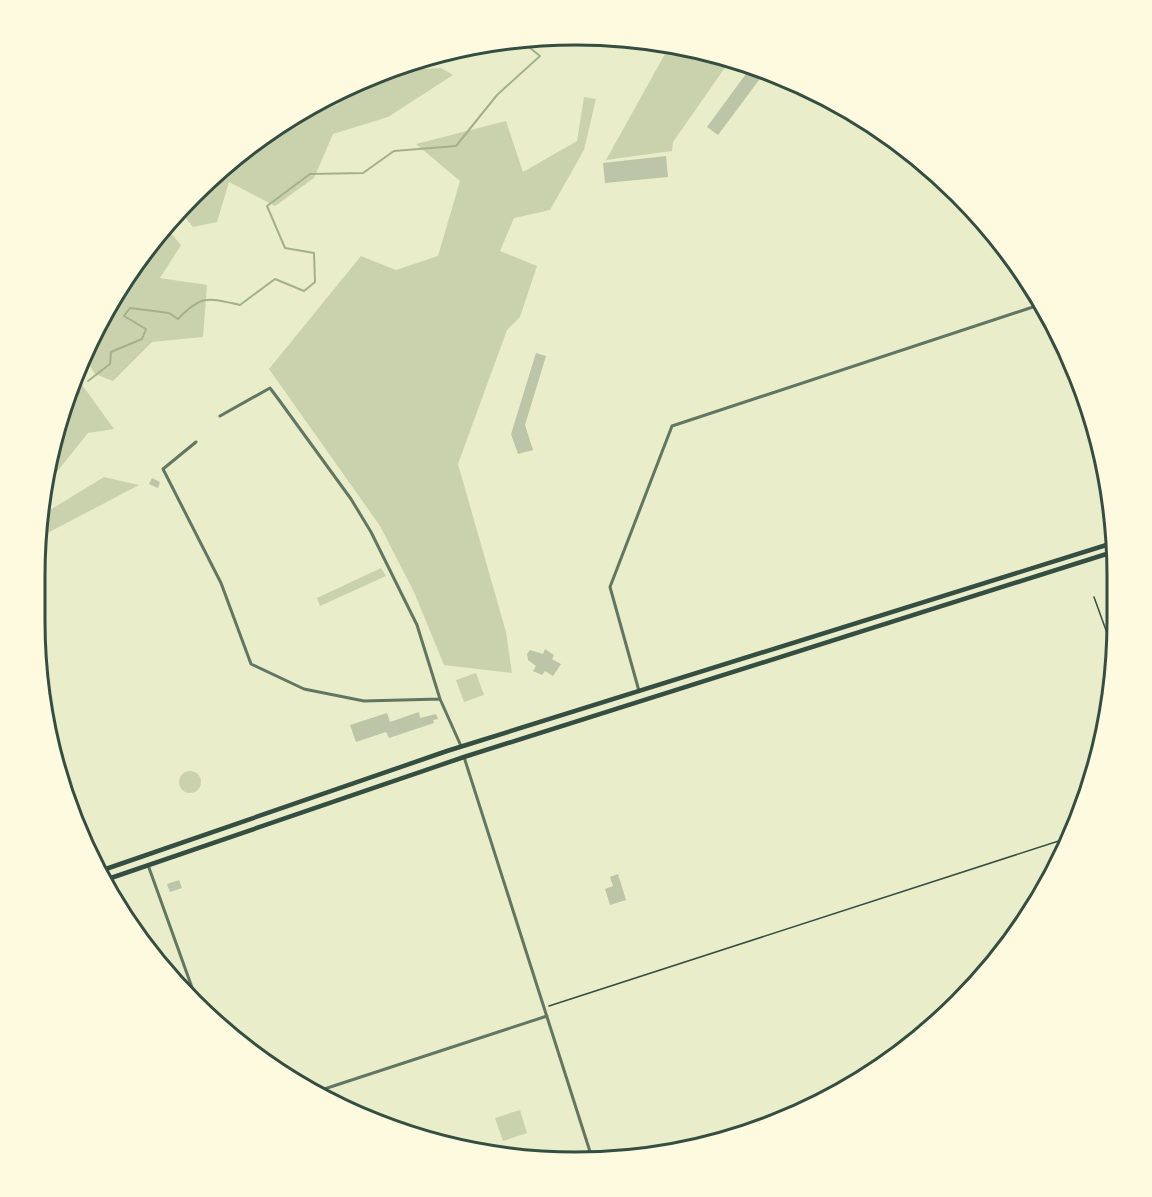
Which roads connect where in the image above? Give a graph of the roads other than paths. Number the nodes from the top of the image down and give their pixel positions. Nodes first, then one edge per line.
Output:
1 (1033, 307) edge
2 (220, 416) dead end
3 (196, 442) dead end
4 (1106, 545) edge
5 (1106, 554) edge
6 (881, 616) junction
7 (884, 624) junction
8 (639, 691) junction
9 (440, 699) junction
10 (461, 746) junction
11 (464, 757) junction
12 (145, 856) junction
13 (148, 865) junction
14 (107, 869) edge
15 (112, 878) edge
16 (191, 986) edge
17 (547, 1016) junction
18 (325, 1089) edge
19 (590, 1152) edge

1 - 8 street
2 - 9 street
3 - 9 street
4 - 6 main road
5 - 7 main road
6 - 7 main road
6 - 8 main road
7 - 11 main road
8 - 10 main road
9 - 10 street
10 - 11 main road
10 - 12 main road
11 - 13 main road
11 - 17 street
12 - 13 main road
12 - 14 main road
13 - 15 main road
13 - 16 street
17 - 18 street
17 - 19 street

